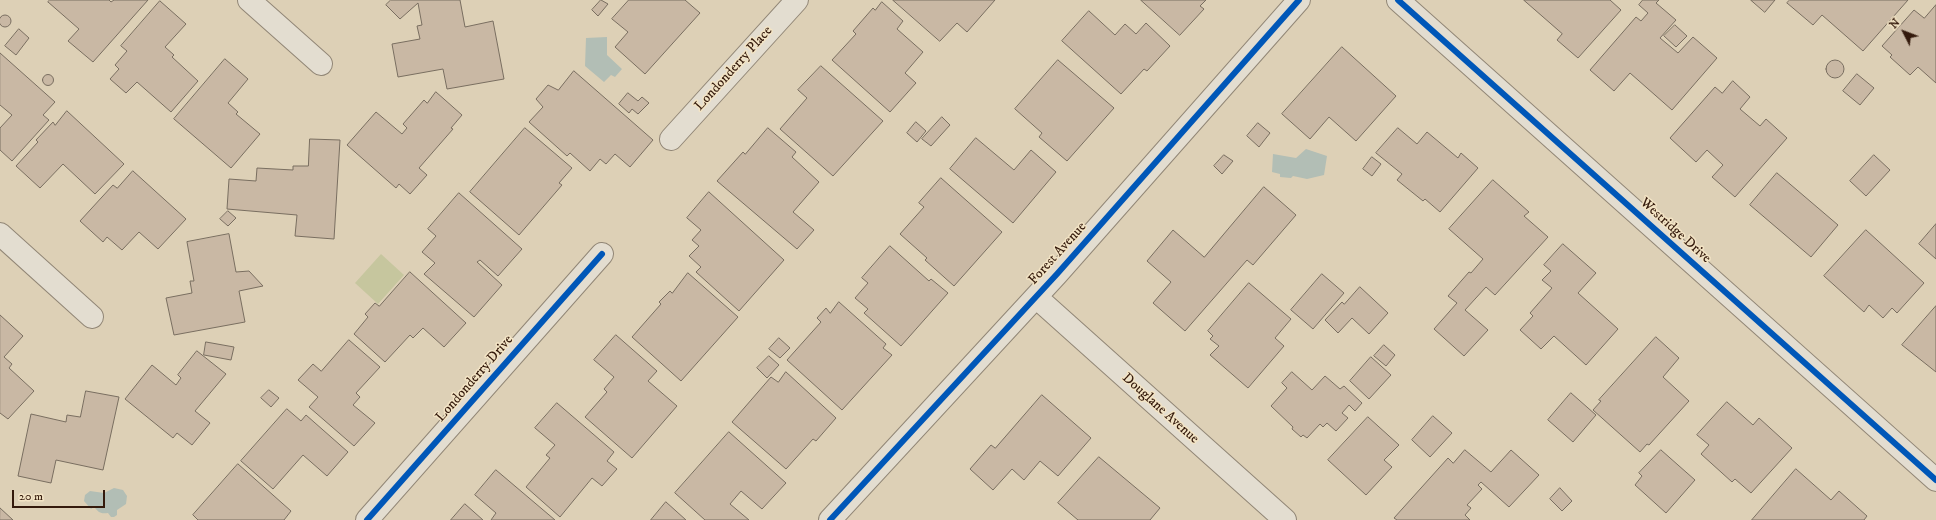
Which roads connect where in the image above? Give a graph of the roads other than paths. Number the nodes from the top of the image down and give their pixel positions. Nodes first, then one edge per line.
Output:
1 (249, 0) edge
2 (1299, 0) edge
3 (1398, 0) edge
4 (787, 3) edge
5 (321, 64) dead end
6 (671, 138) dead end
7 (0, 234) edge
8 (602, 254) dead end
9 (1036, 297) junction
10 (92, 317) dead end
11 (1936, 480) edge
12 (367, 520) edge
13 (830, 520) edge
14 (1285, 520) edge

1 - 5 street
2 - 9 street, Forest Avenue
3 - 11 street, Westridge Drive
4 - 6 street, Londonderry Place
7 - 10 street
8 - 12 street, Londonderry Drive
9 - 13 street, Forest Avenue
9 - 14 street, Douglane Avenue

